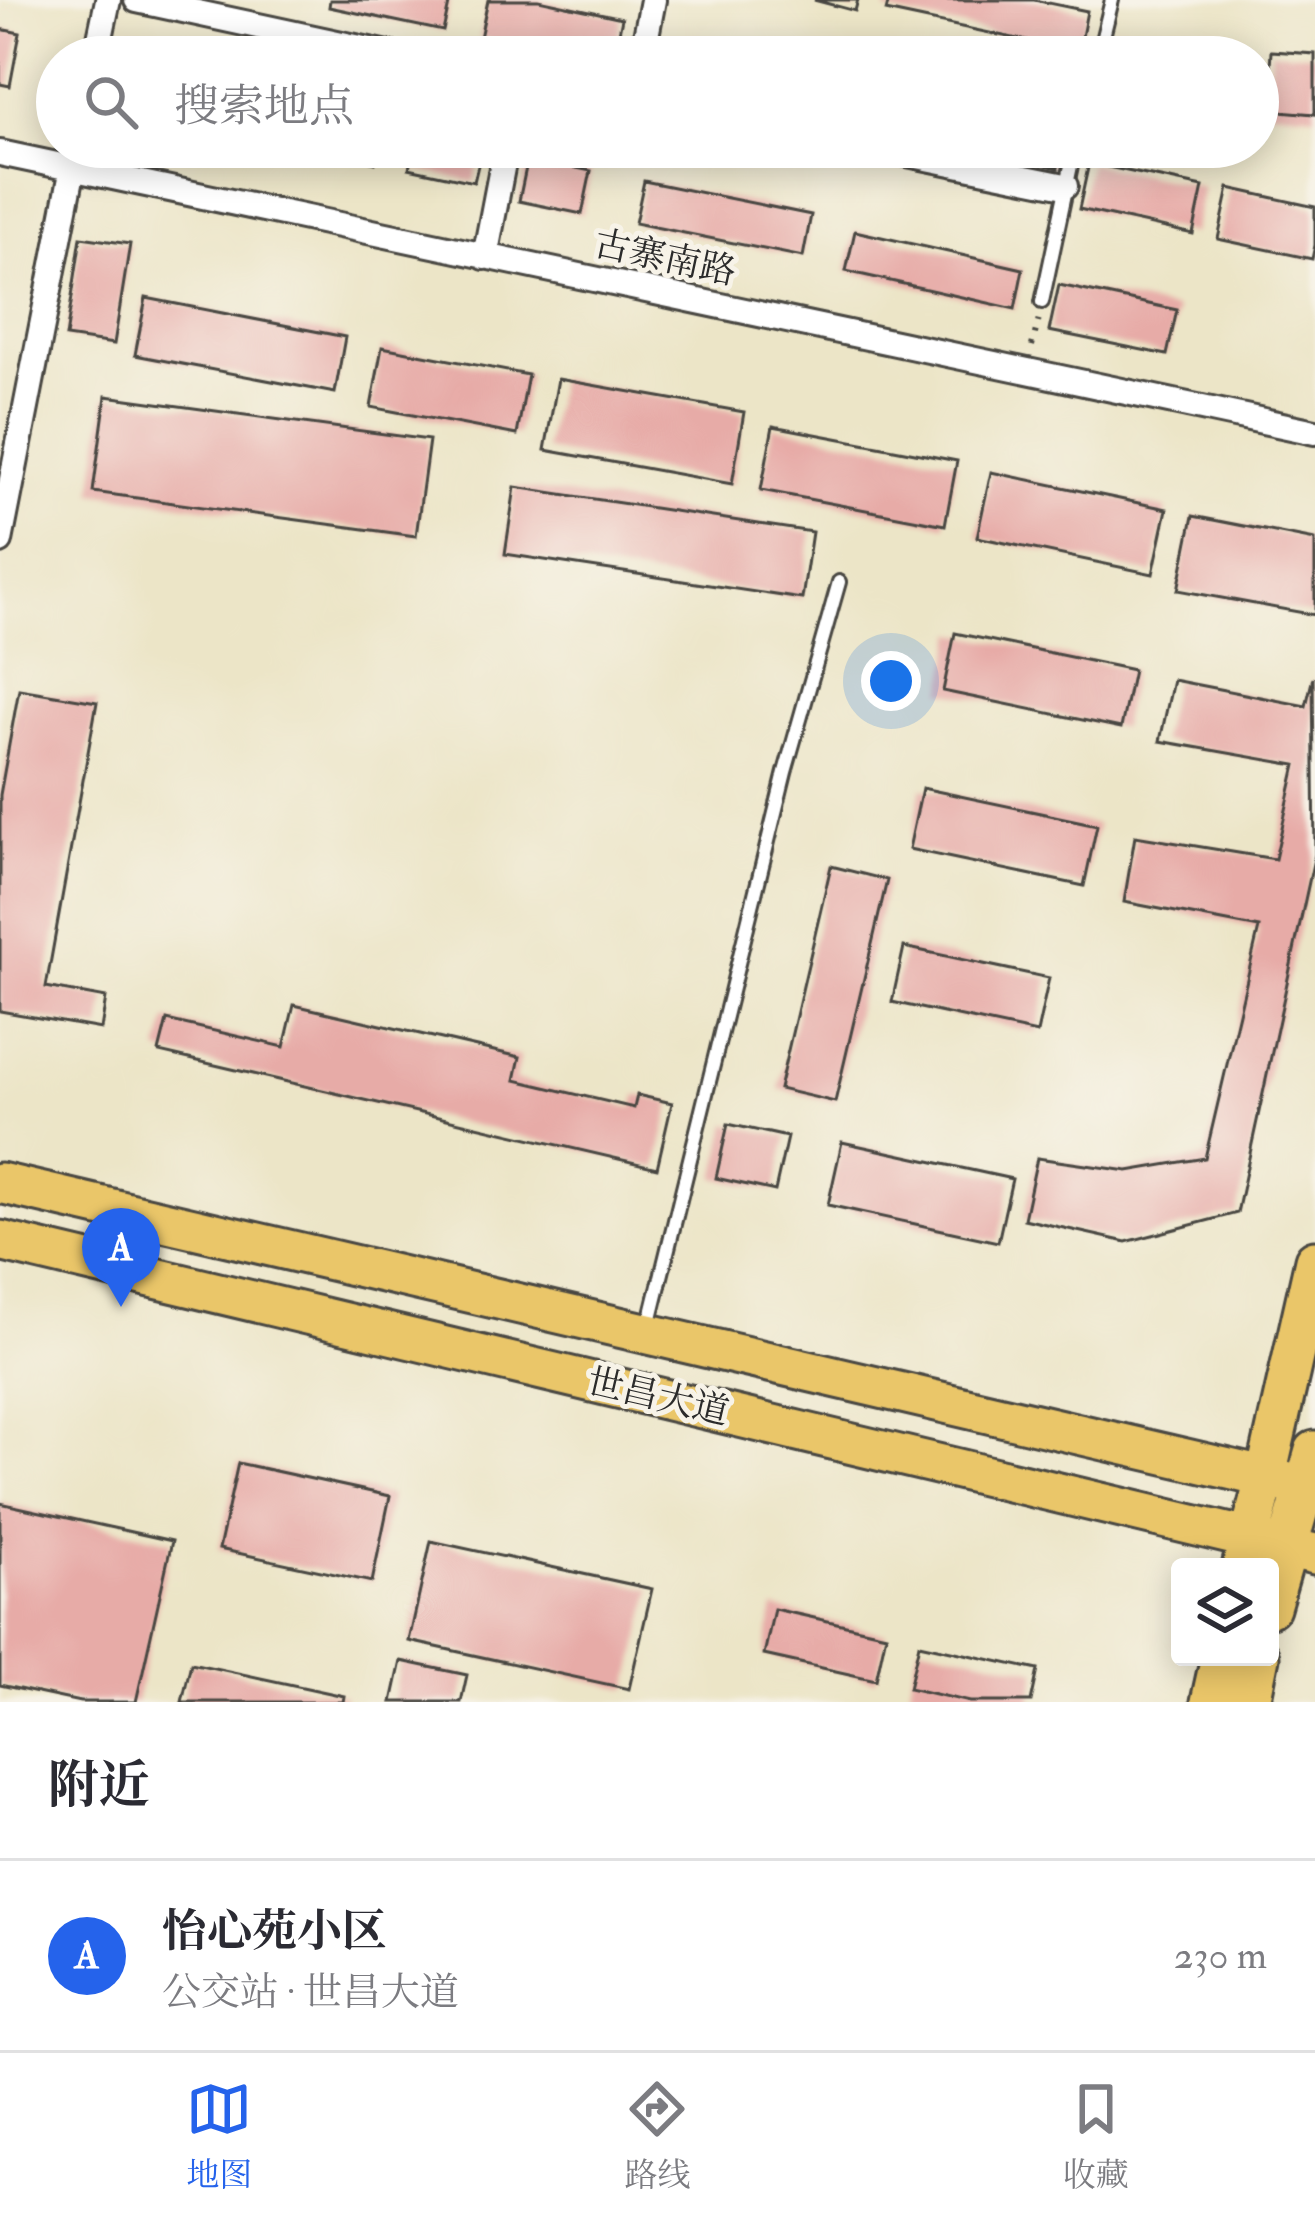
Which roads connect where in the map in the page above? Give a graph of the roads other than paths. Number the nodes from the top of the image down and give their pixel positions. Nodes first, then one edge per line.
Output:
1 (108, 0) edge
2 (137, 0) edge
3 (653, 0) edge
4 (1112, 0) edge
5 (100, 36) edge
6 (304, 36) edge
7 (646, 36) edge
8 (1103, 36) edge
9 (0, 153) edge
10 (36, 155) edge
11 (73, 168) edge
12 (117, 168) edge
13 (502, 168) edge
14 (976, 168) edge
15 (1070, 168) edge
16 (1065, 186) junction
17 (485, 256) junction
18 (1042, 302) road end
19 (1315, 433) edge
20 (0, 541) edge
21 (839, 583) dead end
22 (0, 1183) edge
23 (0, 1241) edge
24 (1315, 1260) edge
25 (647, 1333) junction
26 (1300, 1476) edge
27 (1273, 1551) edge
28 (1219, 1666) edge
29 (1257, 1666) edge
30 (1211, 1702) edge
31 (1250, 1702) edge

1 - 5 street
2 - 6 street
3 - 7 street
4 - 8 lane
9 - 10 street, 古寨南路
11 - 20 street
12 - 17 street, 古寨南路
13 - 17 street
14 - 16 street
15 - 16 lane
16 - 18 lane
17 - 19 street, 古寨南路
21 - 25 lane
22 - 25 main road, 世昌大道
23 - 27 main road, 世昌大道
24 - 26 main road
25 - 26 main road, 世昌大道
26 - 27 main road
28 - 30 main road
29 - 31 main road

